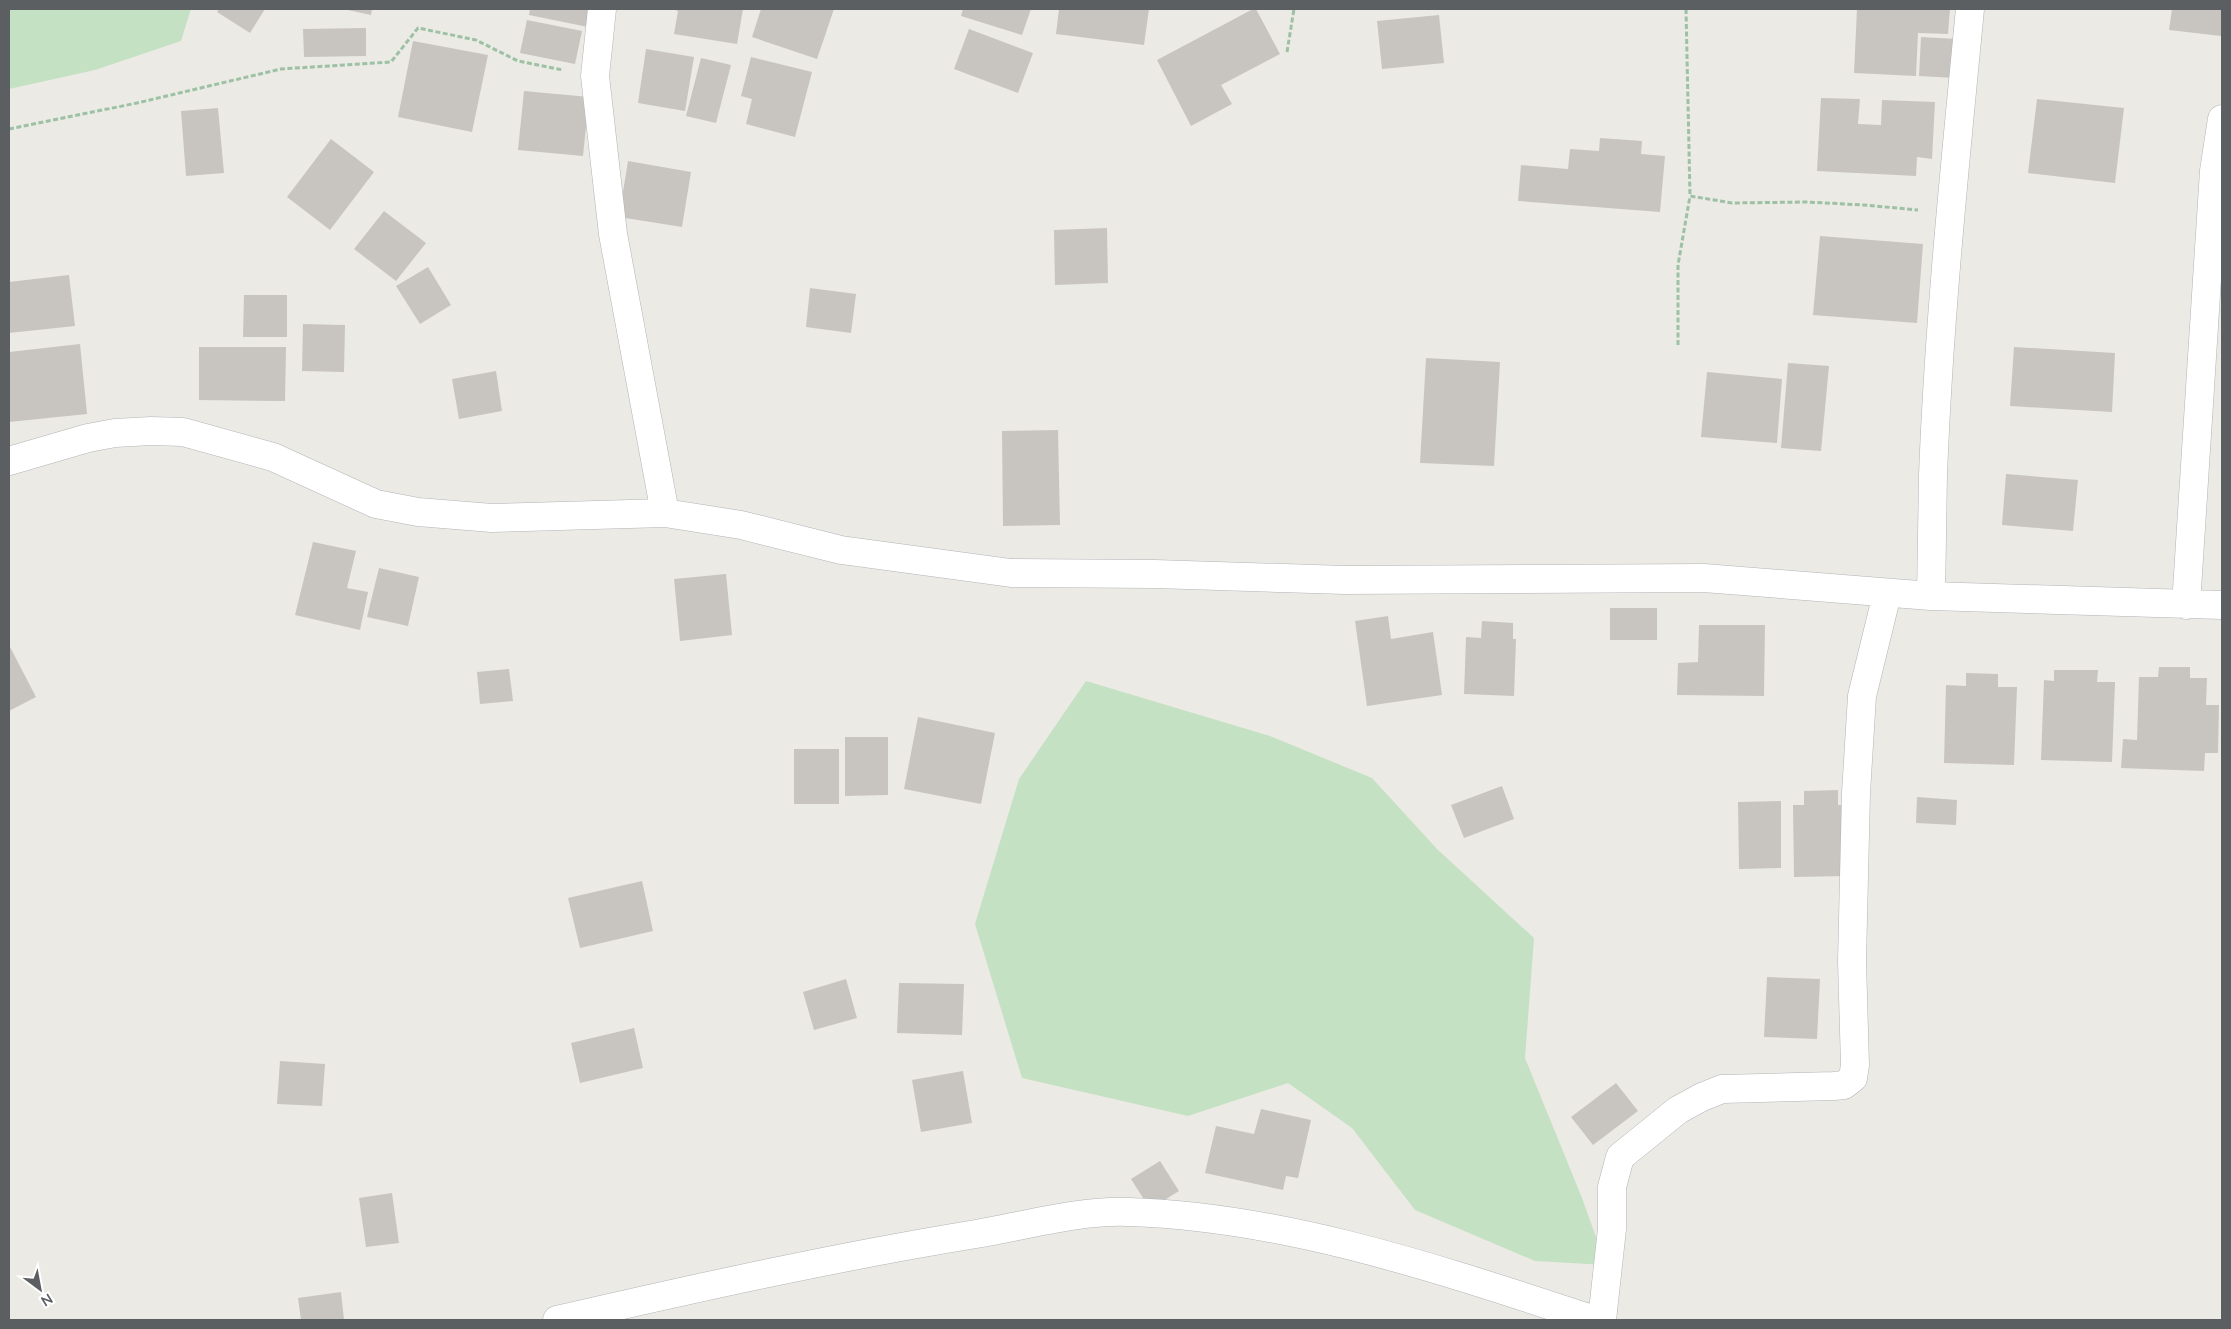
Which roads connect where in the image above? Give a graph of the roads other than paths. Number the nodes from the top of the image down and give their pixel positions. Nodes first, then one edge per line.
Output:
1 (602, 9) edge
2 (1970, 9) edge
3 (2222, 119) edge
4 (9, 461) edge
5 (665, 513) junction
6 (1886, 594) junction
7 (1931, 596) junction
8 (2186, 605) junction
9 (2222, 605) edge
10 (557, 1320) edge
11 (1595, 1320) edge
12 (1602, 1320) edge

1 - 5 street
2 - 7 street
3 - 8 street
4 - 5 street
5 - 6 street
6 - 7 street
6 - 12 street
7 - 8 street
8 - 9 street
10 - 11 street

